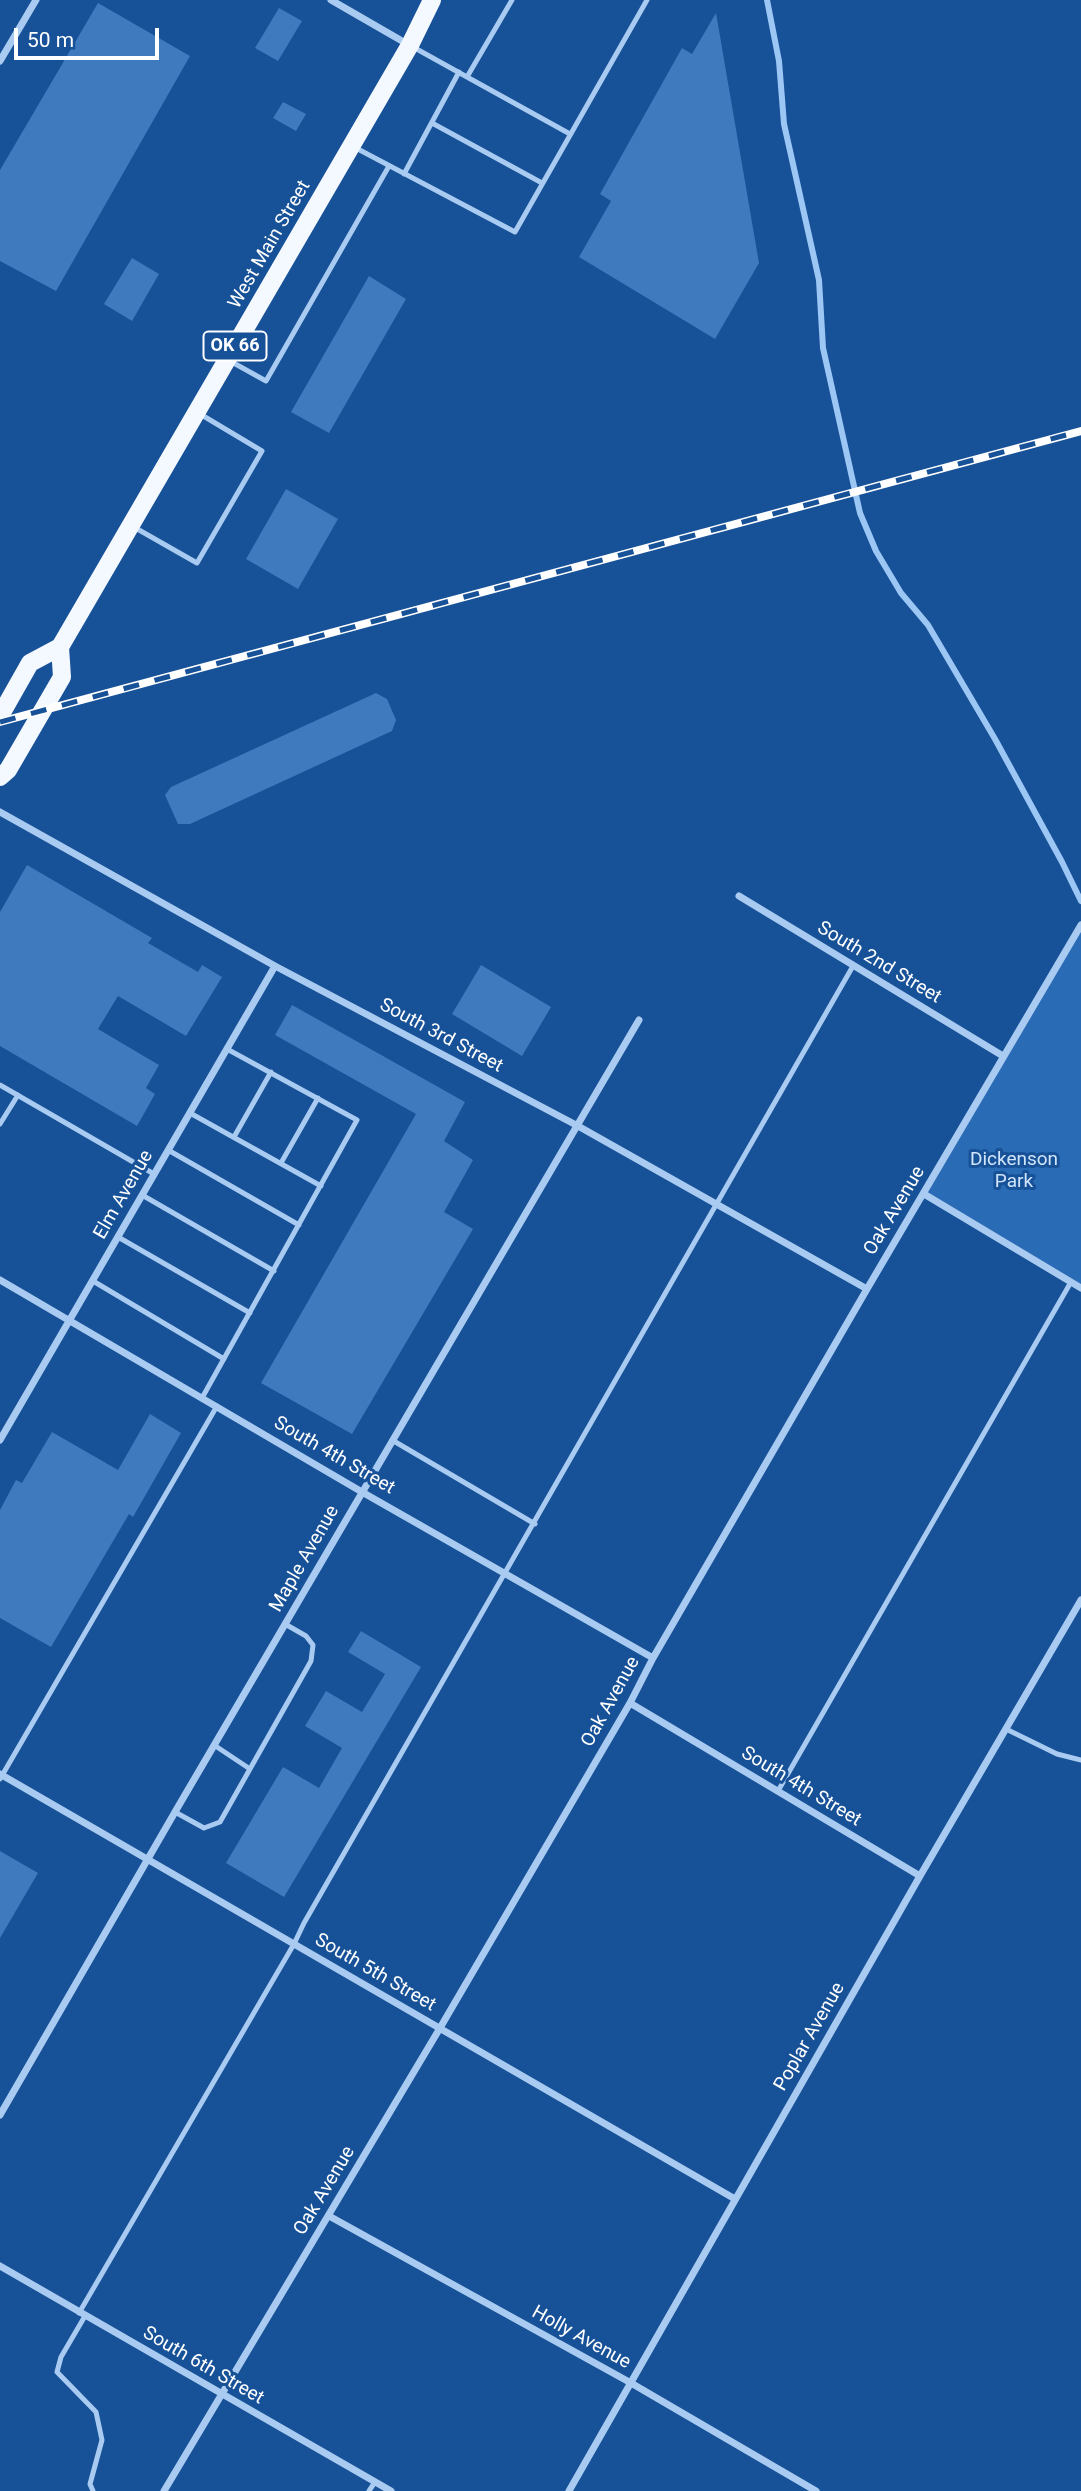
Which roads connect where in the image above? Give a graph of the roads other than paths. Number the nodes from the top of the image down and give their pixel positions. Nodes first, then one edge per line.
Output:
1 (36, 0) edge
2 (331, 0) edge
3 (432, 0) edge
4 (446, 0) edge
5 (512, 0) edge
6 (647, 0) edge
7 (410, 45) junction
8 (0, 61) edge
9 (459, 72) junction
10 (467, 77) junction
11 (432, 123) junction
12 (570, 134) junction
13 (351, 146) junction
14 (389, 166) junction
15 (404, 174) junction
16 (542, 183) junction
17 (228, 359) junction
18 (196, 412) junction
19 (130, 525) junction
20 (60, 647) junction
21 (0, 716) edge
22 (0, 777) edge
23 (0, 812) edge
24 (739, 896) dead end
25 (1081, 925) edge
26 (275, 966) junction
27 (853, 966) junction
28 (639, 1020) dead end
29 (227, 1049) junction
30 (1003, 1056) junction
31 (271, 1072) junction
32 (0, 1085) edge
33 (18, 1095) junction
34 (318, 1098) junction
35 (190, 1113) junction
36 (0, 1124) edge
37 (578, 1126) junction
38 (233, 1137) junction
39 (168, 1150) junction
40 (281, 1163) junction
41 (155, 1174) junction
42 (321, 1185) junction
43 (924, 1194) junction
44 (142, 1195) junction
45 (717, 1205) junction
46 (299, 1225) junction
47 (118, 1237) junction
48 (274, 1270) junction
49 (0, 1280) edge
50 (93, 1281) junction
51 (1071, 1282) junction
52 (1081, 1288) edge
53 (867, 1289) junction
54 (250, 1313) junction
55 (70, 1320) junction
56 (225, 1359) junction
57 (202, 1398) junction
58 (217, 1406) junction
59 (0, 1440) edge
60 (392, 1440) junction
61 (362, 1492) junction
62 (535, 1524) junction
63 (506, 1574) junction
64 (1081, 1600) edge
65 (285, 1624) junction
66 (653, 1658) junction
67 (630, 1703) junction
68 (1006, 1729) junction
69 (214, 1745) junction
70 (1081, 1760) edge
71 (250, 1769) junction
72 (1, 1776) edge
73 (778, 1791) junction
74 (175, 1812) junction
75 (147, 1860) junction
76 (920, 1876) junction
77 (294, 1944) junction
78 (440, 2028) junction
79 (0, 2115) edge
80 (735, 2199) junction
81 (329, 2216) junction
82 (0, 2266) edge
83 (82, 2314) junction
84 (631, 2383) junction
85 (221, 2394) junction
86 (375, 2482) junction
87 (93, 2491) edge
88 (164, 2491) edge
89 (369, 2491) edge
90 (391, 2491) edge
91 (569, 2491) edge
92 (816, 2491) edge

1 - 8 street
2 - 7 street
3 - 7 main road, West Main Street / OK 66
4 - 7 main road, West Main Street / OK 66
5 - 10 lane
6 - 12 lane
7 - 9 lane
7 - 13 main road, West Main Street / OK 66
9 - 10 lane
9 - 11 lane
10 - 12 lane
11 - 15 lane
11 - 16 lane
12 - 16 lane
13 - 14 lane
13 - 17 main road, West Main Street / OK 66
14 - 15 lane
14 - 17 lane
15 - 16 lane
17 - 18 main road, West Main Street / OK 66
18 - 19 main road, West Main Street / OK 66
18 - 19 lane
19 - 20 main road, West Main Street / OK 66
20 - 21 main road
20 - 22 main road, West Main Street / OK 66
23 - 26 street, South 3rd Street
24 - 27 street, South 2nd Street
25 - 30 street, Oak Avenue
26 - 29 street, Elm Avenue
26 - 37 street, South 3rd Street
27 - 30 street, South 2nd Street
27 - 45 lane
28 - 37 street, Maple Avenue
29 - 31 lane
29 - 35 street, Elm Avenue
30 - 43 street, Oak Avenue
31 - 34 lane
31 - 38 lane
32 - 33 lane
33 - 36 lane
33 - 41 lane
34 - 40 lane
34 - 42 lane
35 - 38 lane
35 - 39 street, Elm Avenue
37 - 45 street, South 3rd Street
37 - 60 street, Maple Avenue
38 - 40 lane
39 - 41 street, Elm Avenue
39 - 46 lane
40 - 42 lane
41 - 44 street, Elm Avenue
42 - 46 lane
43 - 51 street
43 - 53 street, Oak Avenue
44 - 47 street, Elm Avenue
44 - 48 lane
45 - 53 street, South 3rd Street
45 - 62 lane
46 - 48 lane
47 - 50 street, Elm Avenue
47 - 54 lane
48 - 54 lane
49 - 55 street, South 4th Street
50 - 55 street, Elm Avenue
50 - 56 lane
51 - 52 street
51 - 73 lane
53 - 66 street, Oak Avenue
54 - 56 lane
55 - 57 street, South 4th Street
55 - 59 street, Elm Avenue
56 - 57 lane
57 - 58 street, South 4th Street
58 - 61 street, South 4th Street
58 - 72 lane
60 - 61 street, Maple Avenue
60 - 62 lane
61 - 63 street, South 4th Street
61 - 65 street, Maple Avenue
62 - 63 lane
63 - 66 street, South 4th Street
63 - 77 lane
64 - 68 street, Poplar Avenue
65 - 69 street, Maple Avenue
65 - 71 lane
66 - 67 street, Oak Avenue
67 - 73 street, South 4th Street
67 - 78 street, Oak Avenue
68 - 70 lane
68 - 76 street, Poplar Avenue
69 - 71 lane
69 - 74 street, Maple Avenue
71 - 74 lane
72 - 75 street, South 5th Street
73 - 76 street, South 4th Street
74 - 75 street, Maple Avenue
75 - 77 street, South 5th Street
75 - 79 street, Maple Avenue
76 - 80 street, Poplar Avenue
77 - 78 street, South 5th Street
77 - 83 lane
78 - 80 street, South 5th Street
78 - 81 street, Oak Avenue
80 - 84 street, Poplar Avenue
81 - 84 street, Holly Avenue
81 - 85 street, Oak Avenue
82 - 83 street, South 6th Street
83 - 85 street, South 6th Street
83 - 87 lane
84 - 91 street, Poplar Avenue
84 - 92 street, Holly Avenue
85 - 86 street, South 6th Street
85 - 88 street, Oak Avenue
86 - 89 lane
86 - 90 street, South 6th Street

